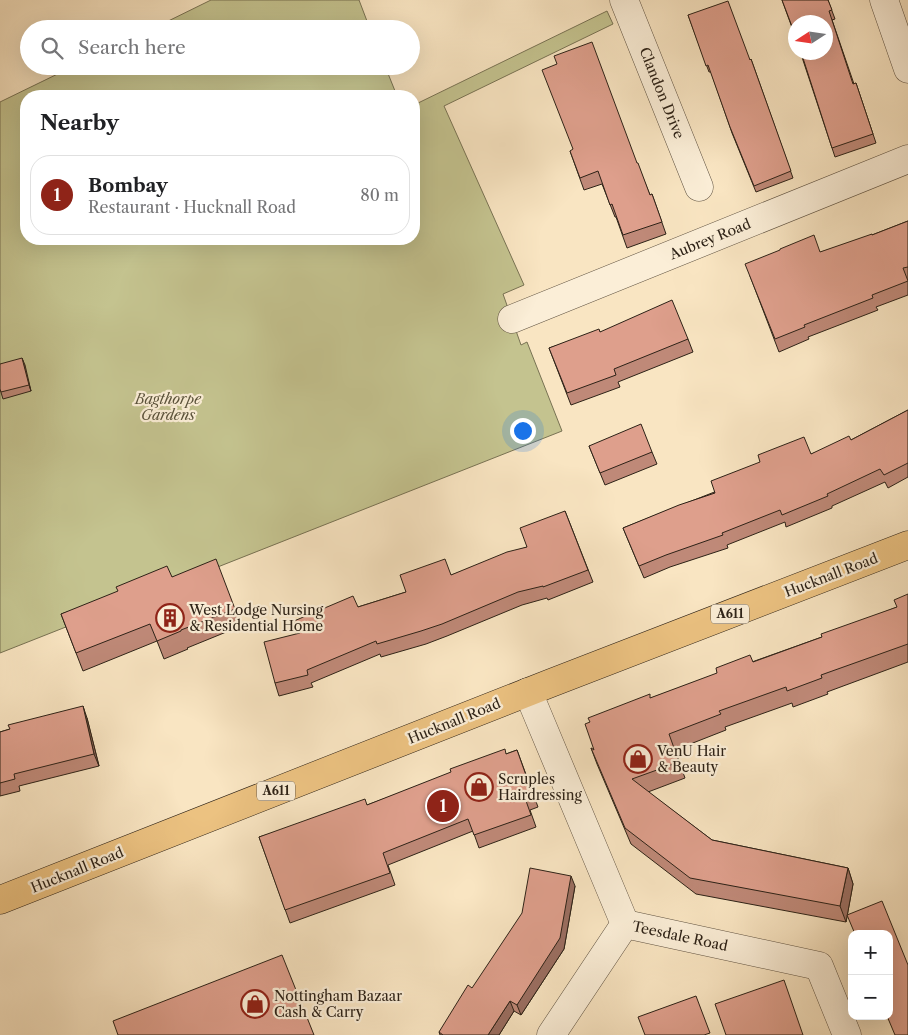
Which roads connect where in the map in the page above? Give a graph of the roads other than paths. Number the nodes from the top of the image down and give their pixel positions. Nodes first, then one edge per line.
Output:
1 (624, 0) edge
2 (884, 0) edge
3 (908, 69) edge
4 (908, 159) edge
5 (699, 187) dead end
6 (512, 319) dead end
7 (908, 545) edge
8 (528, 692) junction
9 (0, 900) edge
10 (626, 924) junction
11 (551, 1035) edge
12 (847, 1035) edge

1 - 5 street, Clandon Drive
2 - 3 street
4 - 6 street, Aubrey Road
7 - 8 main road, Hucknall Road / A611
8 - 9 main road, Hucknall Road / A611
8 - 10 street, Teesdale Road
10 - 11 street
10 - 12 street, Teesdale Road

